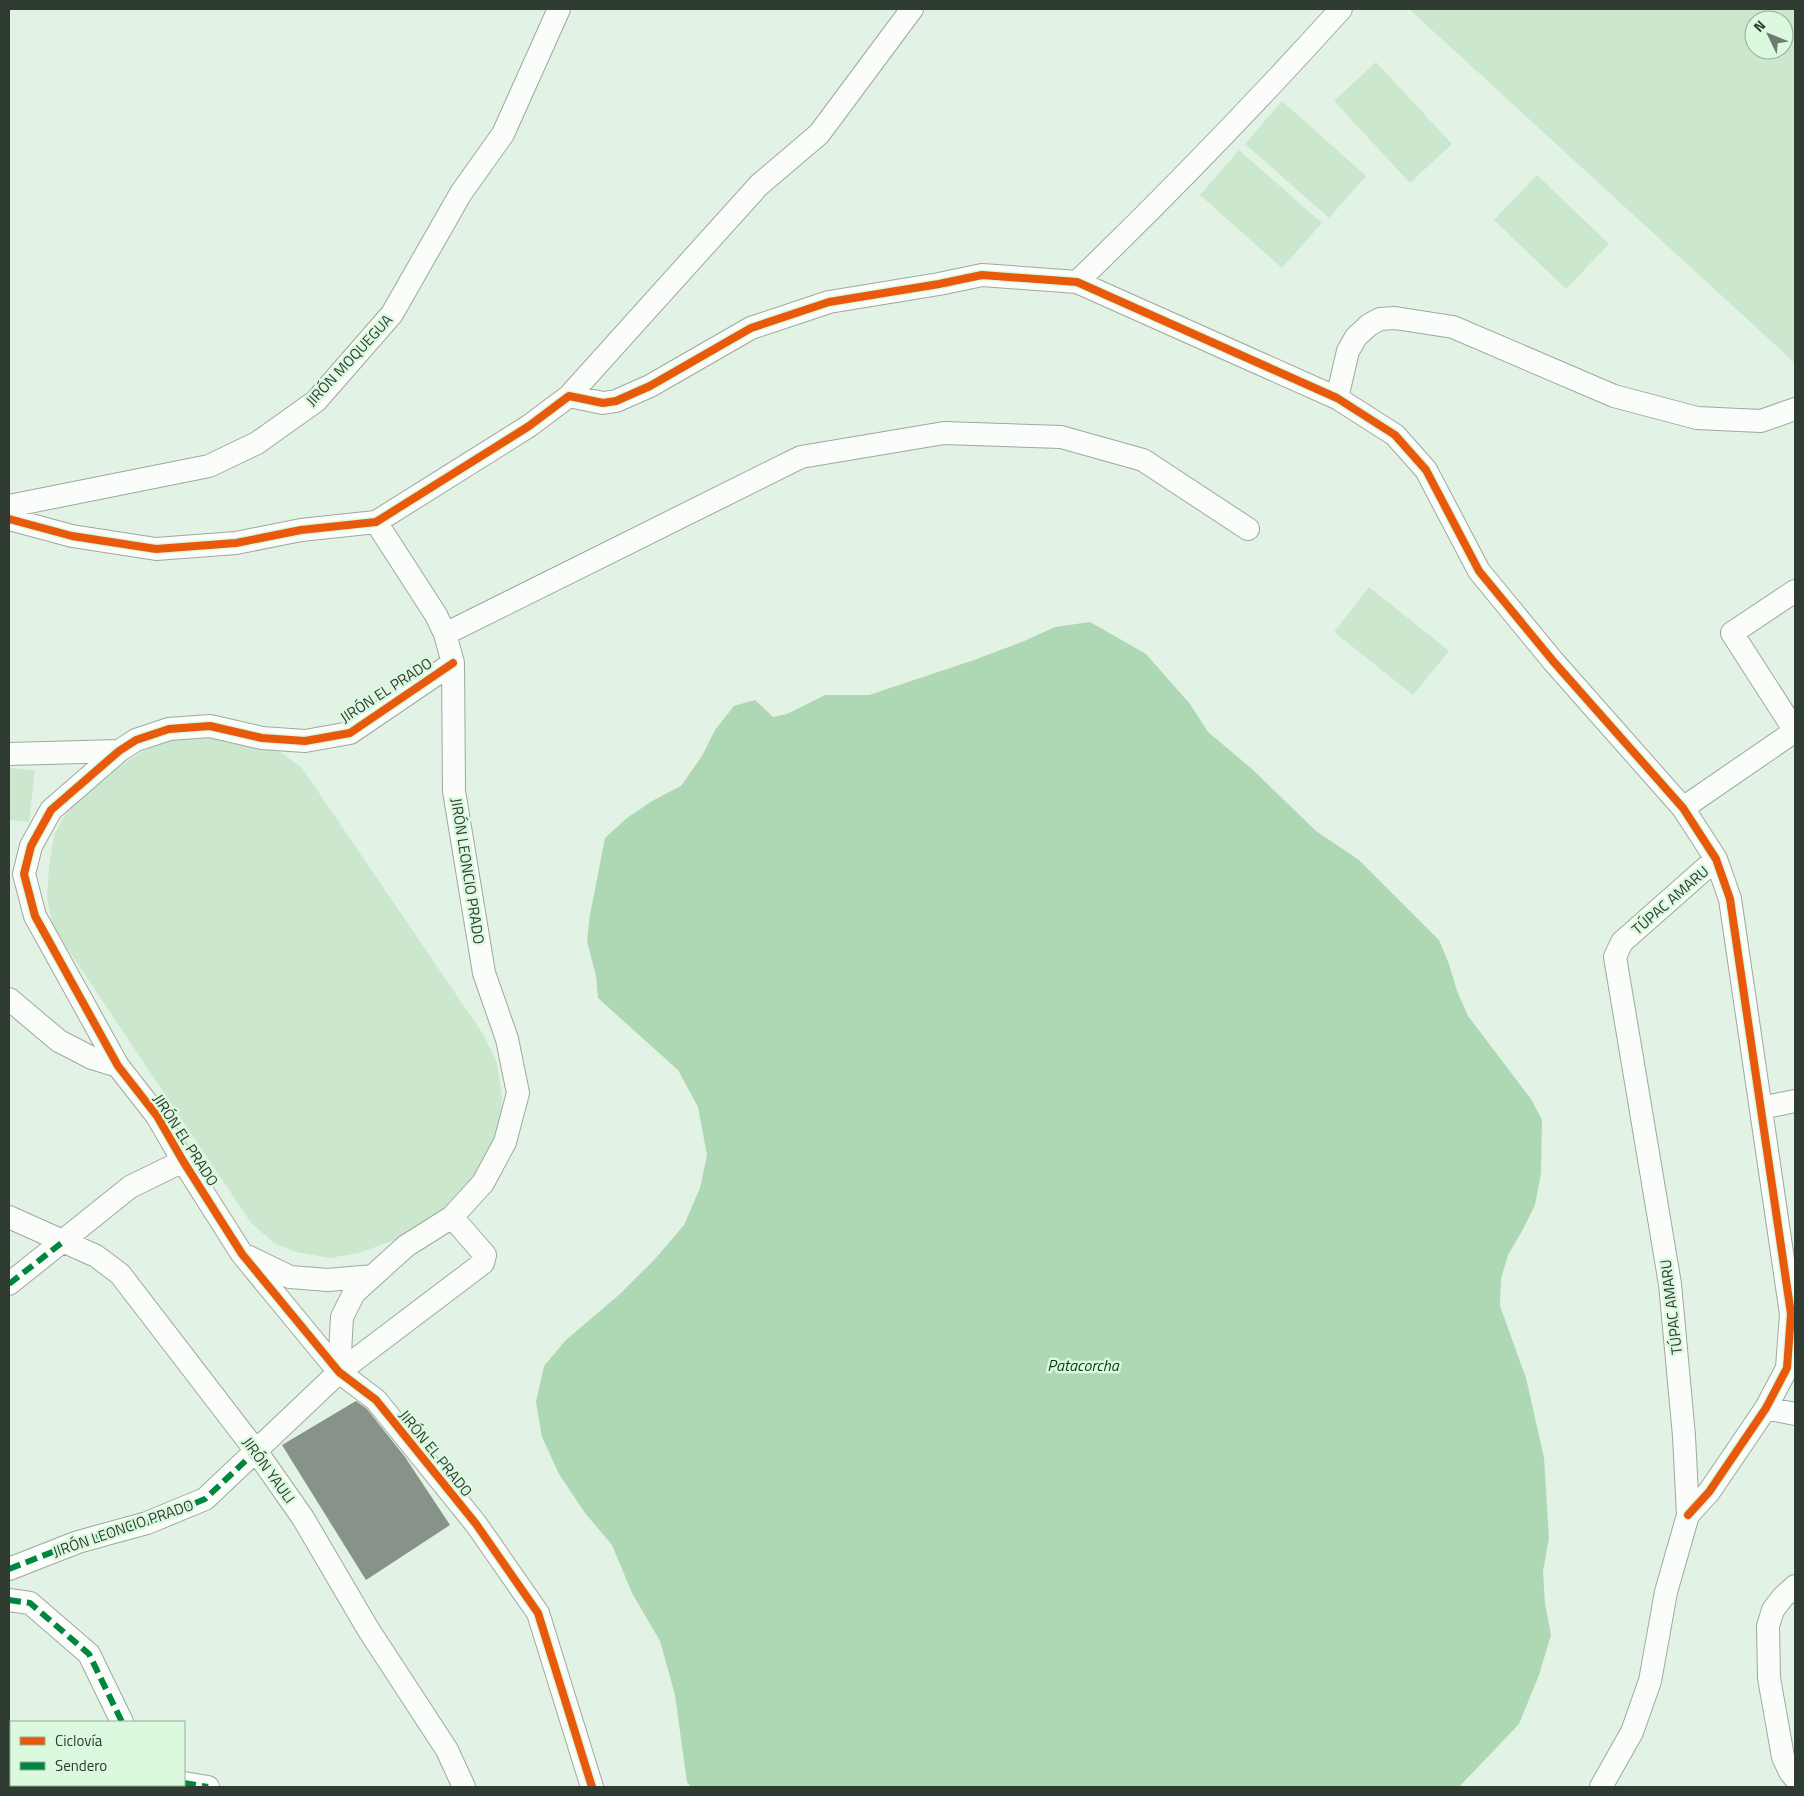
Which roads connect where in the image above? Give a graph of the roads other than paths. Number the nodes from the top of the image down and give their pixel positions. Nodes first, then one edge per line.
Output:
1 (559, 9) edge
2 (912, 9) edge
3 (1341, 9) edge
4 (1077, 282) junction
5 (569, 396) junction
6 (1337, 398) junction
7 (1795, 409) edge
8 (9, 506) edge
9 (9, 519) edge
10 (376, 522) junction
11 (1248, 529) dead end
12 (1795, 592) edge
13 (445, 634) junction
14 (453, 663) junction
15 (1795, 731) edge
16 (119, 751) junction
17 (9, 754) edge
18 (1683, 808) junction
19 (1716, 859) junction
20 (9, 998) edge
21 (118, 1066) junction
22 (1795, 1101) edge
23 (1761, 1108) junction
24 (183, 1162) junction
25 (9, 1217) edge
26 (452, 1217) junction
27 (64, 1241) junction
28 (242, 1254) junction
29 (373, 1276) junction
30 (9, 1284) edge
31 (339, 1372) junction
32 (1766, 1408) junction
33 (1795, 1414) edge
34 (256, 1451) junction
35 (1688, 1514) junction
36 (9, 1569) edge
37 (1795, 1586) edge
38 (9, 1600) edge
39 (122, 1721) edge
40 (1795, 1778) edge
41 (185, 1783) edge
42 (208, 1787) edge
43 (464, 1787) edge
44 (592, 1787) edge
45 (1601, 1787) edge

1 - 8 street, JIRÓN MOQUEGUA
2 - 5 street
3 - 4 street
4 - 5 street
4 - 6 street
5 - 10 street
6 - 7 street
6 - 18 street
9 - 10 street
10 - 13 street, JIRÓN LEONCIO PRADO
11 - 13 street
12 - 15 street
13 - 14 street, JIRÓN LEONCIO PRADO
14 - 16 street, JIRÓN EL PRADO
14 - 26 street, JIRÓN LEONCIO PRADO
15 - 18 street
16 - 17 street
16 - 21 street, JIRÓN EL PRADO
18 - 19 street
19 - 23 street
19 - 35 street, TÚPAC AMARU
20 - 21 street
21 - 24 street, JIRÓN EL PRADO
22 - 23 street
23 - 32 street
24 - 27 street
24 - 28 street, JIRÓN EL PRADO
25 - 27 street, JIRÓN YAULI
26 - 29 street, JIRÓN LEONCIO PRADO
26 - 31 street, JIRÓN LEONCIO PRADO
27 - 30 street
27 - 34 street, JIRÓN YAULI
28 - 29 street
28 - 31 street, JIRÓN EL PRADO
29 - 31 street, JIRÓN LEONCIO PRADO
31 - 34 street, JIRÓN LEONCIO PRADO
31 - 44 street, JIRÓN EL PRADO
32 - 33 street
32 - 35 street
34 - 36 street, JIRÓN LEONCIO PRADO
34 - 43 street, JIRÓN YAULI
35 - 45 street, TÚPAC AMARU
37 - 40 street
38 - 39 street
41 - 42 street

